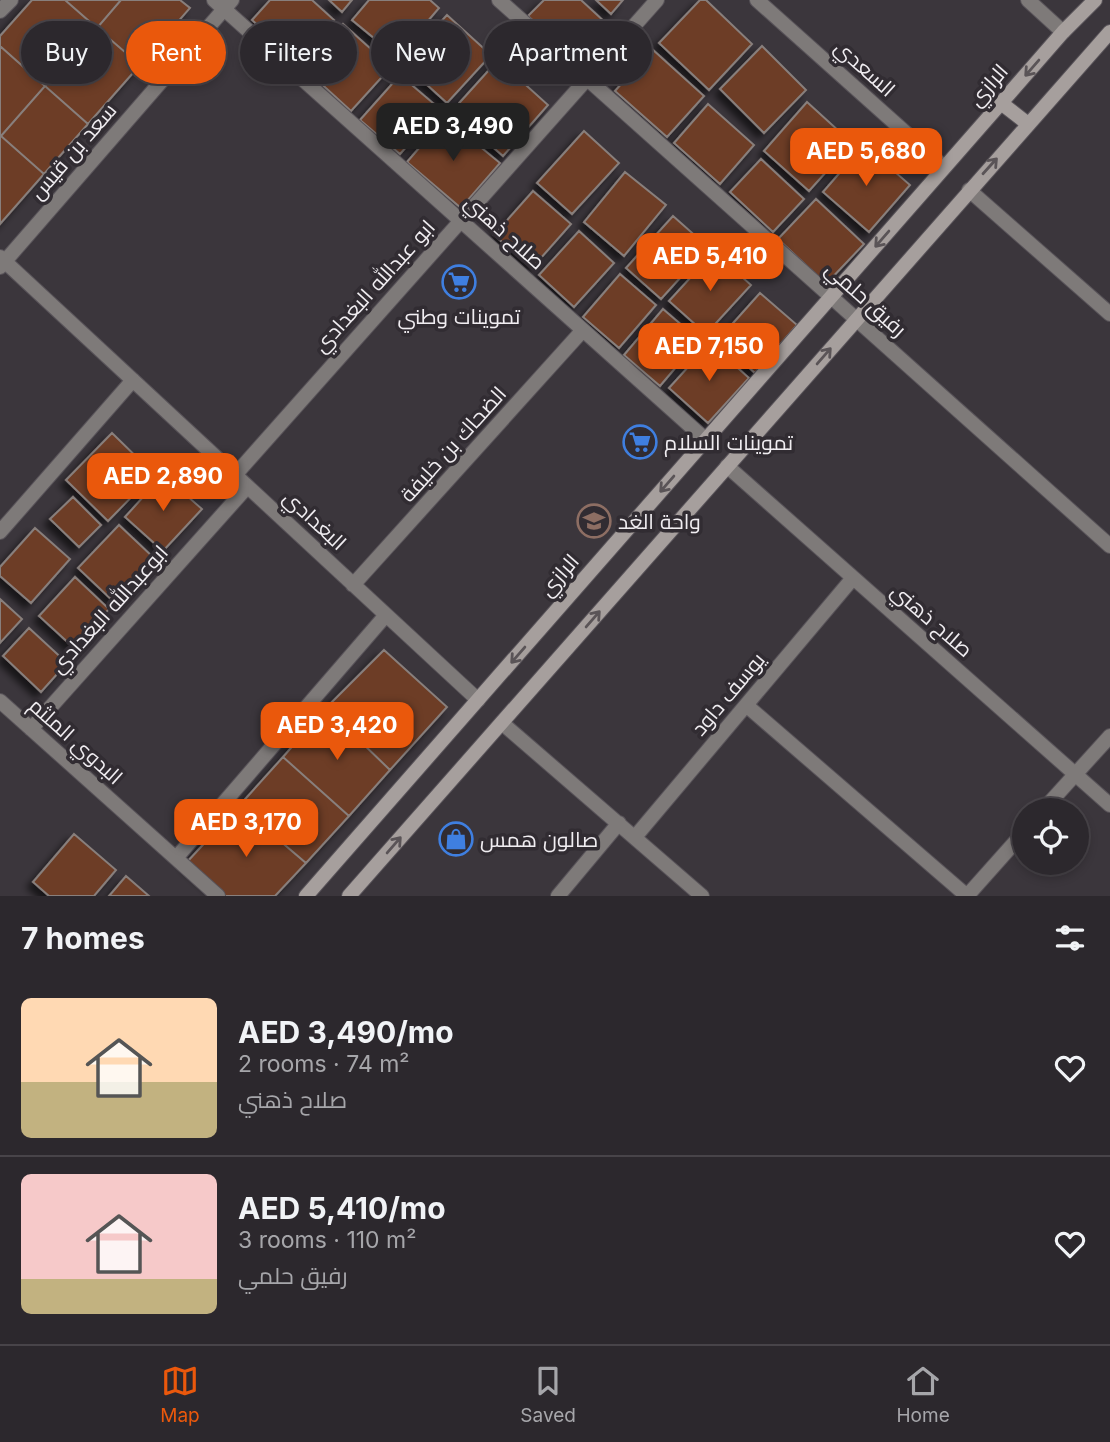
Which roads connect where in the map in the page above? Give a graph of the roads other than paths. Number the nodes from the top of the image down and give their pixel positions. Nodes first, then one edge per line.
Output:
1 (11, 0) edge
2 (499, 0) edge
3 (657, 0) edge
4 (757, 0) edge
5 (1028, 0) edge
6 (1095, 0) edge
7 (223, 3) edge
8 (0, 11) edge
9 (522, 21) edge
10 (638, 21) edge
11 (1063, 32) junction
12 (1110, 32) edge
13 (583, 84) edge
14 (593, 84) edge
15 (1001, 103) junction
16 (1028, 124) junction
17 (944, 167) junction
18 (969, 190) junction
19 (461, 221) junction
20 (2, 262) edge
21 (831, 296) junction
22 (1110, 314) edge
23 (856, 319) junction
24 (583, 330) junction
25 (133, 380) junction
26 (706, 440) junction
27 (727, 466) junction
28 (235, 475) junction
29 (247, 487) junction
30 (0, 532) edge
31 (1110, 546) edge
32 (853, 578) junction
33 (353, 585) junction
34 (386, 615) junction
35 (0, 701) edge
36 (478, 701) junction
37 (746, 705) junction
38 (502, 723) junction
39 (31, 729) junction
40 (1110, 736) edge
41 (1076, 774) junction
42 (1055, 798) edge
43 (1110, 804) edge
44 (619, 823) junction
45 (635, 837) junction
46 (1012, 845) edge
47 (176, 858) junction
48 (218, 896) edge
49 (306, 896) edge
50 (349, 896) edge
51 (558, 896) edge
52 (702, 896) edge
53 (967, 896) edge

1 - 8 street
2 - 9 street, رفيق حلمي
3 - 10 street, ابو عبدالله البغدادي
4 - 17 street, السعدي
5 - 11 street
6 - 11 street, الرازي
7 - 19 street, صلاح ذهني
7 - 20 street, سعد بن قيس
11 -> 15 street, الرازي
12 - 16 street
13 - 19 street, ابو عبدالله البغدادي
14 - 21 street, رفيق حلمي
15 - 16 street
15 - 17 street, الرازي
18 -> 16 street
17 -> 21 street, الرازي
18 - 22 street
18 - 23 street
19 - 24 street, صلاح ذهني
19 - 28 street, ابو عبدالله البغدادي
20 - 25 street, البغدادي
21 - 23 street, رفيق حلمي
21 - 26 street, الرازي
27 -> 23 street
23 - 31 street, رفيق حلمي
24 - 26 street, صلاح ذهني
24 - 33 street, الضحاك بن خليفة
25 - 28 street, البغدادي
25 - 30 street
26 -> 36 street, الرازي
27 - 32 street, صلاح ذهني
38 -> 27 street
28 - 29 street, البغدادي
29 - 33 street, البغدادي
29 - 39 street, ابوعبدالله البغدادي
32 - 37 street, يوسف داود
32 - 41 street, صلاح ذهني
33 - 34 street, البغدادي
34 - 36 street, البغدادي
34 - 47 street
35 - 39 street, البدوي الملثم
36 - 49 street, الرازي
37 - 45 street, يوسف داود
37 - 53 street
38 - 44 street
50 -> 38 street
39 - 47 street, البدوي الملثم
40 - 41 street
41 - 42 street
41 - 43 street, صلاح ذهني
44 - 45 street
44 - 51 street
45 - 52 street
46 - 53 street
47 - 48 street, البدوي الملثم

